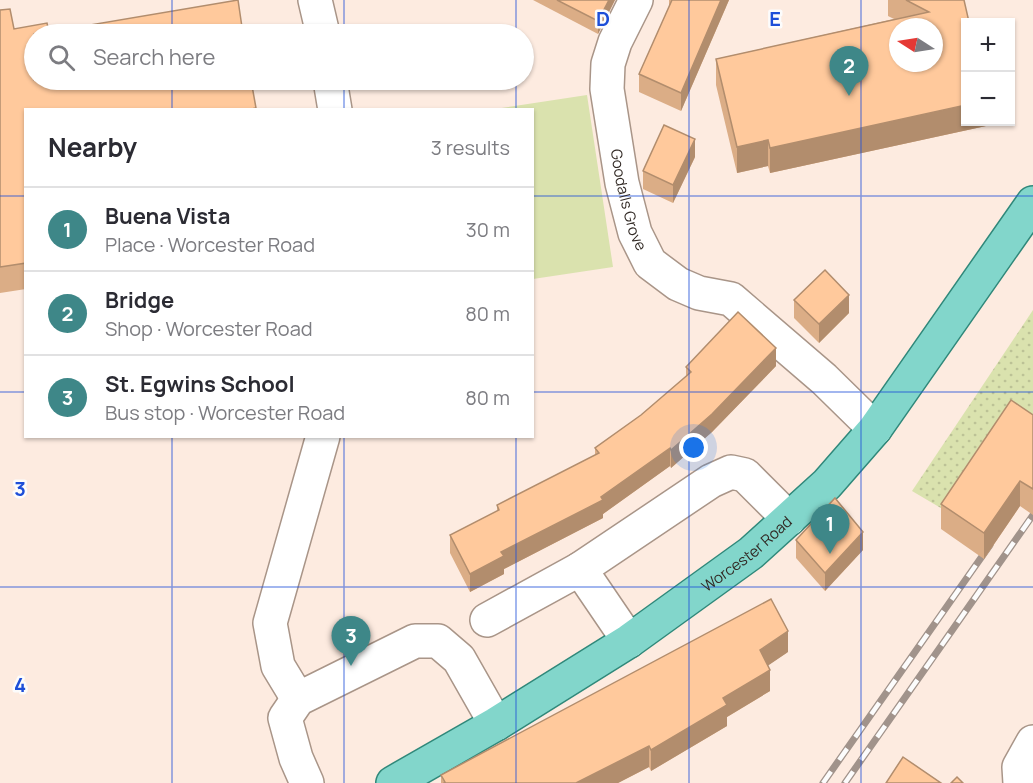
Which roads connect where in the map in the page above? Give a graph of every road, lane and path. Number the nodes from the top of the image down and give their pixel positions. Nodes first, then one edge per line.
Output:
1 (315, 0) edge
2 (636, 0) edge
3 (321, 24) edge
4 (332, 90) edge
5 (335, 108) edge
6 (1033, 203) edge
7 (875, 429) junction
8 (322, 438) edge
9 (789, 519) junction
10 (580, 569) junction
11 (487, 620) dead end
12 (629, 641) junction
13 (298, 699) junction
14 (496, 724) junction
15 (1033, 742) edge
16 (307, 783) edge
17 (393, 783) edge
18 (1020, 783) edge

1 - 3 street
2 - 7 street, Goodalls Grove
4 - 5 street
6 - 7 main road, Worcester Road
7 - 9 main road, Worcester Road
8 - 13 street
9 - 10 street
9 - 12 main road, Worcester Road
10 - 11 street
10 - 12 street
12 - 14 main road, Worcester Road
13 - 14 street
13 - 16 street
14 - 17 main road, Worcester Road
15 - 18 street

